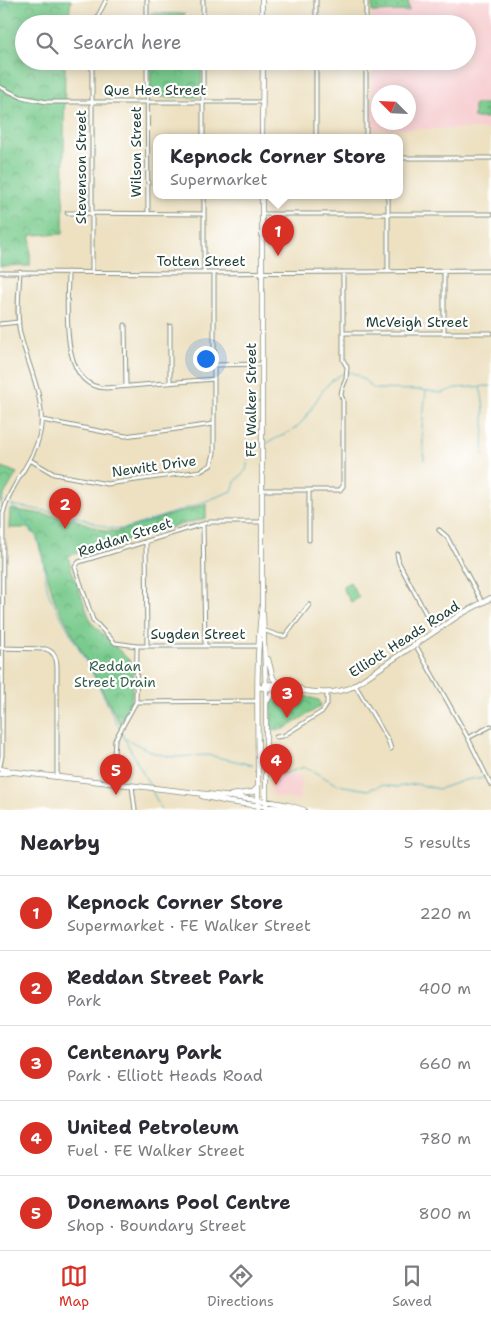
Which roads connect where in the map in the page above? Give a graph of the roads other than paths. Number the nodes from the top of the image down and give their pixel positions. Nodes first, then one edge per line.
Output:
1 (106, 0) edge
2 (147, 0) edge
3 (203, 0) edge
4 (262, 0) edge
5 (316, 0) edge
6 (366, 0) edge
7 (98, 15) edge
8 (147, 15) edge
9 (203, 15) edge
10 (262, 15) edge
11 (316, 15) edge
12 (366, 15) edge
13 (92, 70) edge
14 (147, 70) edge
15 (203, 70) edge
16 (263, 70) edge
17 (316, 70) edge
18 (366, 70) edge
19 (0, 87) edge
20 (92, 102) junction
21 (148, 102) junction
22 (203, 102) junction
23 (263, 102) junction
24 (203, 134) edge
25 (262, 134) edge
26 (316, 134) edge
27 (366, 134) edge
28 (403, 158) edge
29 (491, 158) edge
30 (204, 199) edge
31 (262, 199) edge
32 (388, 199) edge
33 (67, 213) dead end
34 (388, 213) junction
35 (92, 214) junction
36 (148, 214) junction
37 (204, 214) junction
38 (262, 214) junction
39 (491, 214) edge
40 (20, 271) junction
41 (491, 271) edge
42 (0, 272) edge
43 (68, 272) junction
44 (92, 272) junction
45 (262, 272) junction
46 (343, 272) junction
47 (388, 272) junction
48 (444, 272) junction
49 (204, 273) junction
50 (214, 273) junction
51 (19, 322) junction
52 (0, 324) edge
53 (125, 325) dead end
54 (170, 326) dead end
55 (444, 332) junction
56 (343, 333) junction
57 (491, 333) edge
58 (262, 364) junction
59 (214, 365) junction
60 (214, 379) junction
61 (170, 383) junction
62 (126, 386) junction
63 (42, 420) junction
64 (214, 424) junction
65 (30, 460) junction
66 (262, 490) junction
67 (309, 490) junction
68 (262, 522) junction
69 (1, 524) edge
70 (202, 524) junction
71 (440, 530) dead end
72 (309, 540) dead end
73 (146, 541) junction
74 (397, 554) dead end
75 (491, 598) edge
76 (482, 602) junction
77 (309, 605) dead end
78 (262, 630) junction
79 (435, 631) junction
80 (265, 640) junction
81 (416, 644) junction
82 (147, 645) junction
83 (205, 645) junction
84 (136, 646) junction
85 (259, 646) junction
86 (1, 648) edge
87 (280, 684) junction
88 (355, 685) junction
89 (258, 686) junction
90 (266, 686) junction
91 (291, 690) junction
92 (310, 692) junction
93 (327, 693) junction
94 (258, 701) junction
95 (136, 702) junction
96 (266, 702) junction
97 (491, 726) edge
98 (276, 737) dead end
99 (468, 738) junction
100 (391, 749) dead end
101 (1, 758) edge
102 (0, 767) edge
103 (7, 770) junction
104 (15, 772) junction
105 (0, 774) edge
106 (57, 777) junction
107 (490, 783) edge
108 (112, 784) junction
109 (132, 786) junction
110 (258, 786) junction
111 (191, 794) junction
112 (220, 796) junction
113 (258, 806) edge
114 (266, 806) edge
115 (135, 810) edge
116 (302, 810) edge

1 - 7 street
2 - 8 street
3 - 9 street
4 - 10 main road
5 - 11 street
6 - 12 street
13 - 20 street, Stevenson Street
14 - 21 street, Wilson Street
15 - 22 street
16 - 23 main road
17 - 26 street
18 - 27 street
19 - 20 street, Que Hee Street
20 - 21 street, Que Hee Street
20 - 35 street, Stevenson Street
21 - 22 street, Que Hee Street
21 - 36 street, Wilson Street
22 - 23 street, Que Hee Street
22 - 24 street
23 - 25 main road
28 - 29 street
30 - 37 street
31 - 38 main road, FE Walker Street
32 - 34 street
33 - 35 street
34 - 38 street
34 - 39 street
34 - 47 street
35 - 36 street
35 - 44 street, Stevenson Street
36 - 37 street
37 - 49 street
38 - 45 main road, FE Walker Street
40 - 42 street, Totten Street
40 - 43 street, Totten Street
40 - 51 street
41 - 48 street, Totten Street
43 - 44 street, Totten Street
43 - 62 street
44 - 49 street, Totten Street
45 - 46 street, Totten Street
45 - 50 street, Totten Street
45 - 58 main road, FE Walker Street
46 - 47 street, Totten Street
46 - 56 street
47 - 48 street, Totten Street
48 - 55 street
49 - 50 street, Totten Street
50 - 59 street, Newitt Drive
51 - 52 street
51 - 63 street
53 - 62 street
54 - 61 street
55 - 56 street, McVeigh Street
55 - 57 street, McVeigh Street
56 - 67 street
58 - 59 street
58 - 66 main road, FE Walker Street
59 - 60 street, Newitt Drive
60 - 61 street
60 - 64 street, Newitt Drive
61 - 62 street
63 - 64 street
63 - 65 street
64 - 65 street, Newitt Drive
65 - 69 street
66 - 67 street
66 - 68 main road, FE Walker Street
67 - 72 street
68 - 70 street, Reddan Street
68 - 78 main road, FE Walker Street
69 - 86 street
70 - 73 street, Reddan Street
70 - 83 street
71 - 76 street
73 - 82 street
73 - 84 street, Reddan Street
74 - 79 street
75 - 76 main road, Elliott Heads Road
76 - 79 main road, Elliott Heads Road
77 - 78 street
78 - 80 main road, FE Walker Street
78 - 85 main road, FE Walker Street
79 - 81 main road, Elliott Heads Road
80 - 87 main road
80 - 90 main road, FE Walker Street
81 - 88 main road, Elliott Heads Road
81 - 99 street
82 - 83 street, Sugden Street
82 - 84 street, Sugden Street
83 - 85 street, Sugden Street
84 - 95 street
85 - 89 main road, FE Walker Street
86 - 101 street
86 - 106 street
87 - 90 main road, Elliott Heads Road
87 - 92 main road, Elliott Heads Road
88 - 93 main road, Elliott Heads Road
88 - 100 street
89 - 90 main road, Elliott Heads Road
89 - 94 main road, FE Walker Street
90 - 91 main road, Elliott Heads Road
90 - 96 main road, FE Walker Street
91 - 92 main road, Elliott Heads Road
91 - 96 main road
92 - 93 main road, Elliott Heads Road
93 - 98 street
94 - 95 street
94 - 110 main road, FE Walker Street
95 - 108 street
96 - 114 main road, FE Walker Street
97 - 99 street
99 - 107 street
101 - 102 street
101 - 103 street
102 - 103 main road
103 - 104 main road
104 - 105 main road
104 - 106 main road
106 - 108 main road
108 - 109 main road
109 - 111 main road
109 - 115 street
110 - 112 main road
110 - 113 main road, FE Walker Street
111 - 112 main road
111 - 113 main road
112 - 113 main road
113 - 114 main road
114 - 116 main road

